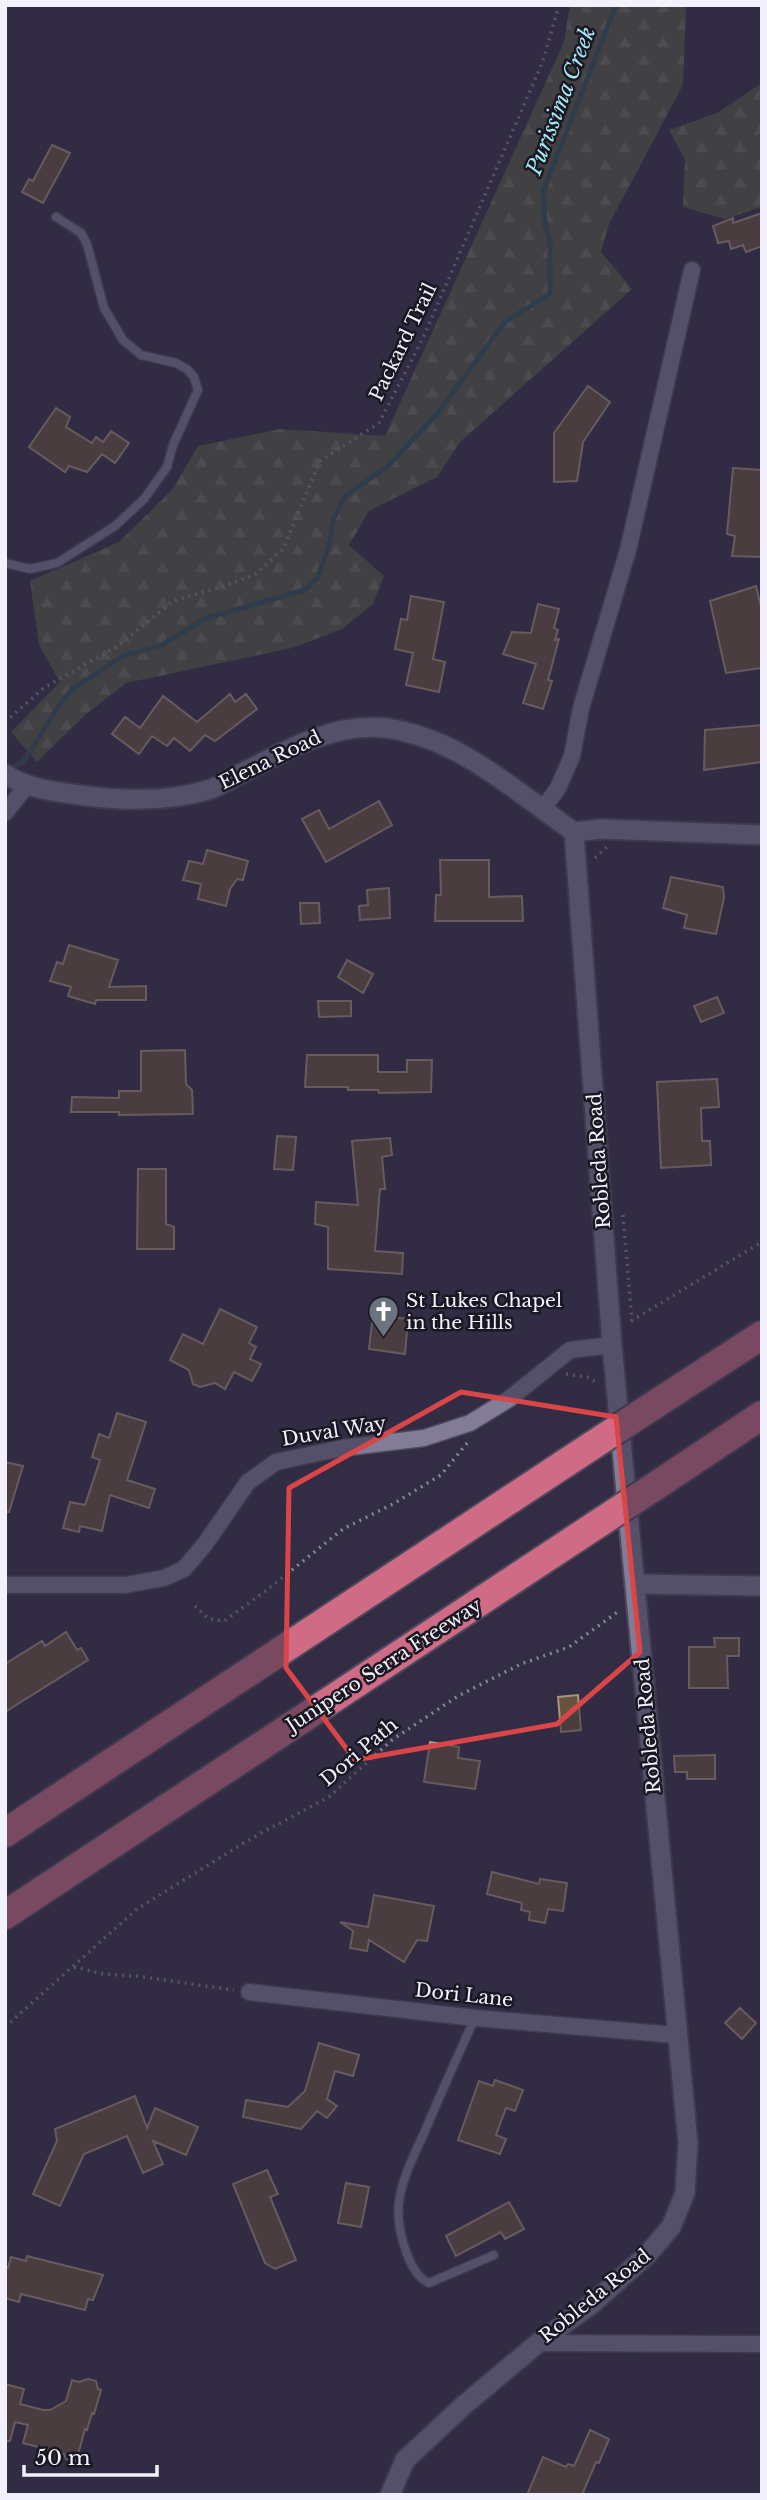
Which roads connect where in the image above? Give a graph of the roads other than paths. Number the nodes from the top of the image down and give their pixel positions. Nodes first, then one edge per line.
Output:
1 (56, 217) dead end
2 (692, 270) dead end
3 (5, 563) edge
4 (5, 774) edge
5 (28, 784) junction
6 (542, 810) junction
7 (5, 813) edge
8 (575, 832) junction
9 (762, 835) edge
10 (762, 1335) edge
11 (611, 1339) junction
12 (762, 1415) edge
13 (5, 1585) edge
14 (762, 1586) edge
15 (637, 1591) junction
16 (5, 1833) edge
17 (5, 1915) edge
18 (249, 1992) road end
19 (475, 2018) junction
20 (676, 2035) junction
21 (494, 2255) dead end
22 (538, 2343) junction
23 (762, 2344) edge
24 (390, 2495) edge

1 - 3 lane
2 - 6 street
4 - 5 street, Elena Road
5 - 6 street, Elena Road
5 - 7 street
6 - 8 street, Elena Road
8 - 9 street
8 - 11 street, Robleda Road
10 - 16 highway, bridge
11 - 13 street, Duval Way
11 - 15 street, Robleda Road
12 - 17 highway, Junipero Serra Freeway, bridge
14 - 15 street
15 - 20 street, Robleda Road
18 - 19 street, Dori Lane
19 - 20 street, Dori Lane
19 - 21 lane
20 - 22 street, Robleda Road
22 - 23 street
22 - 24 street, Robleda Road

